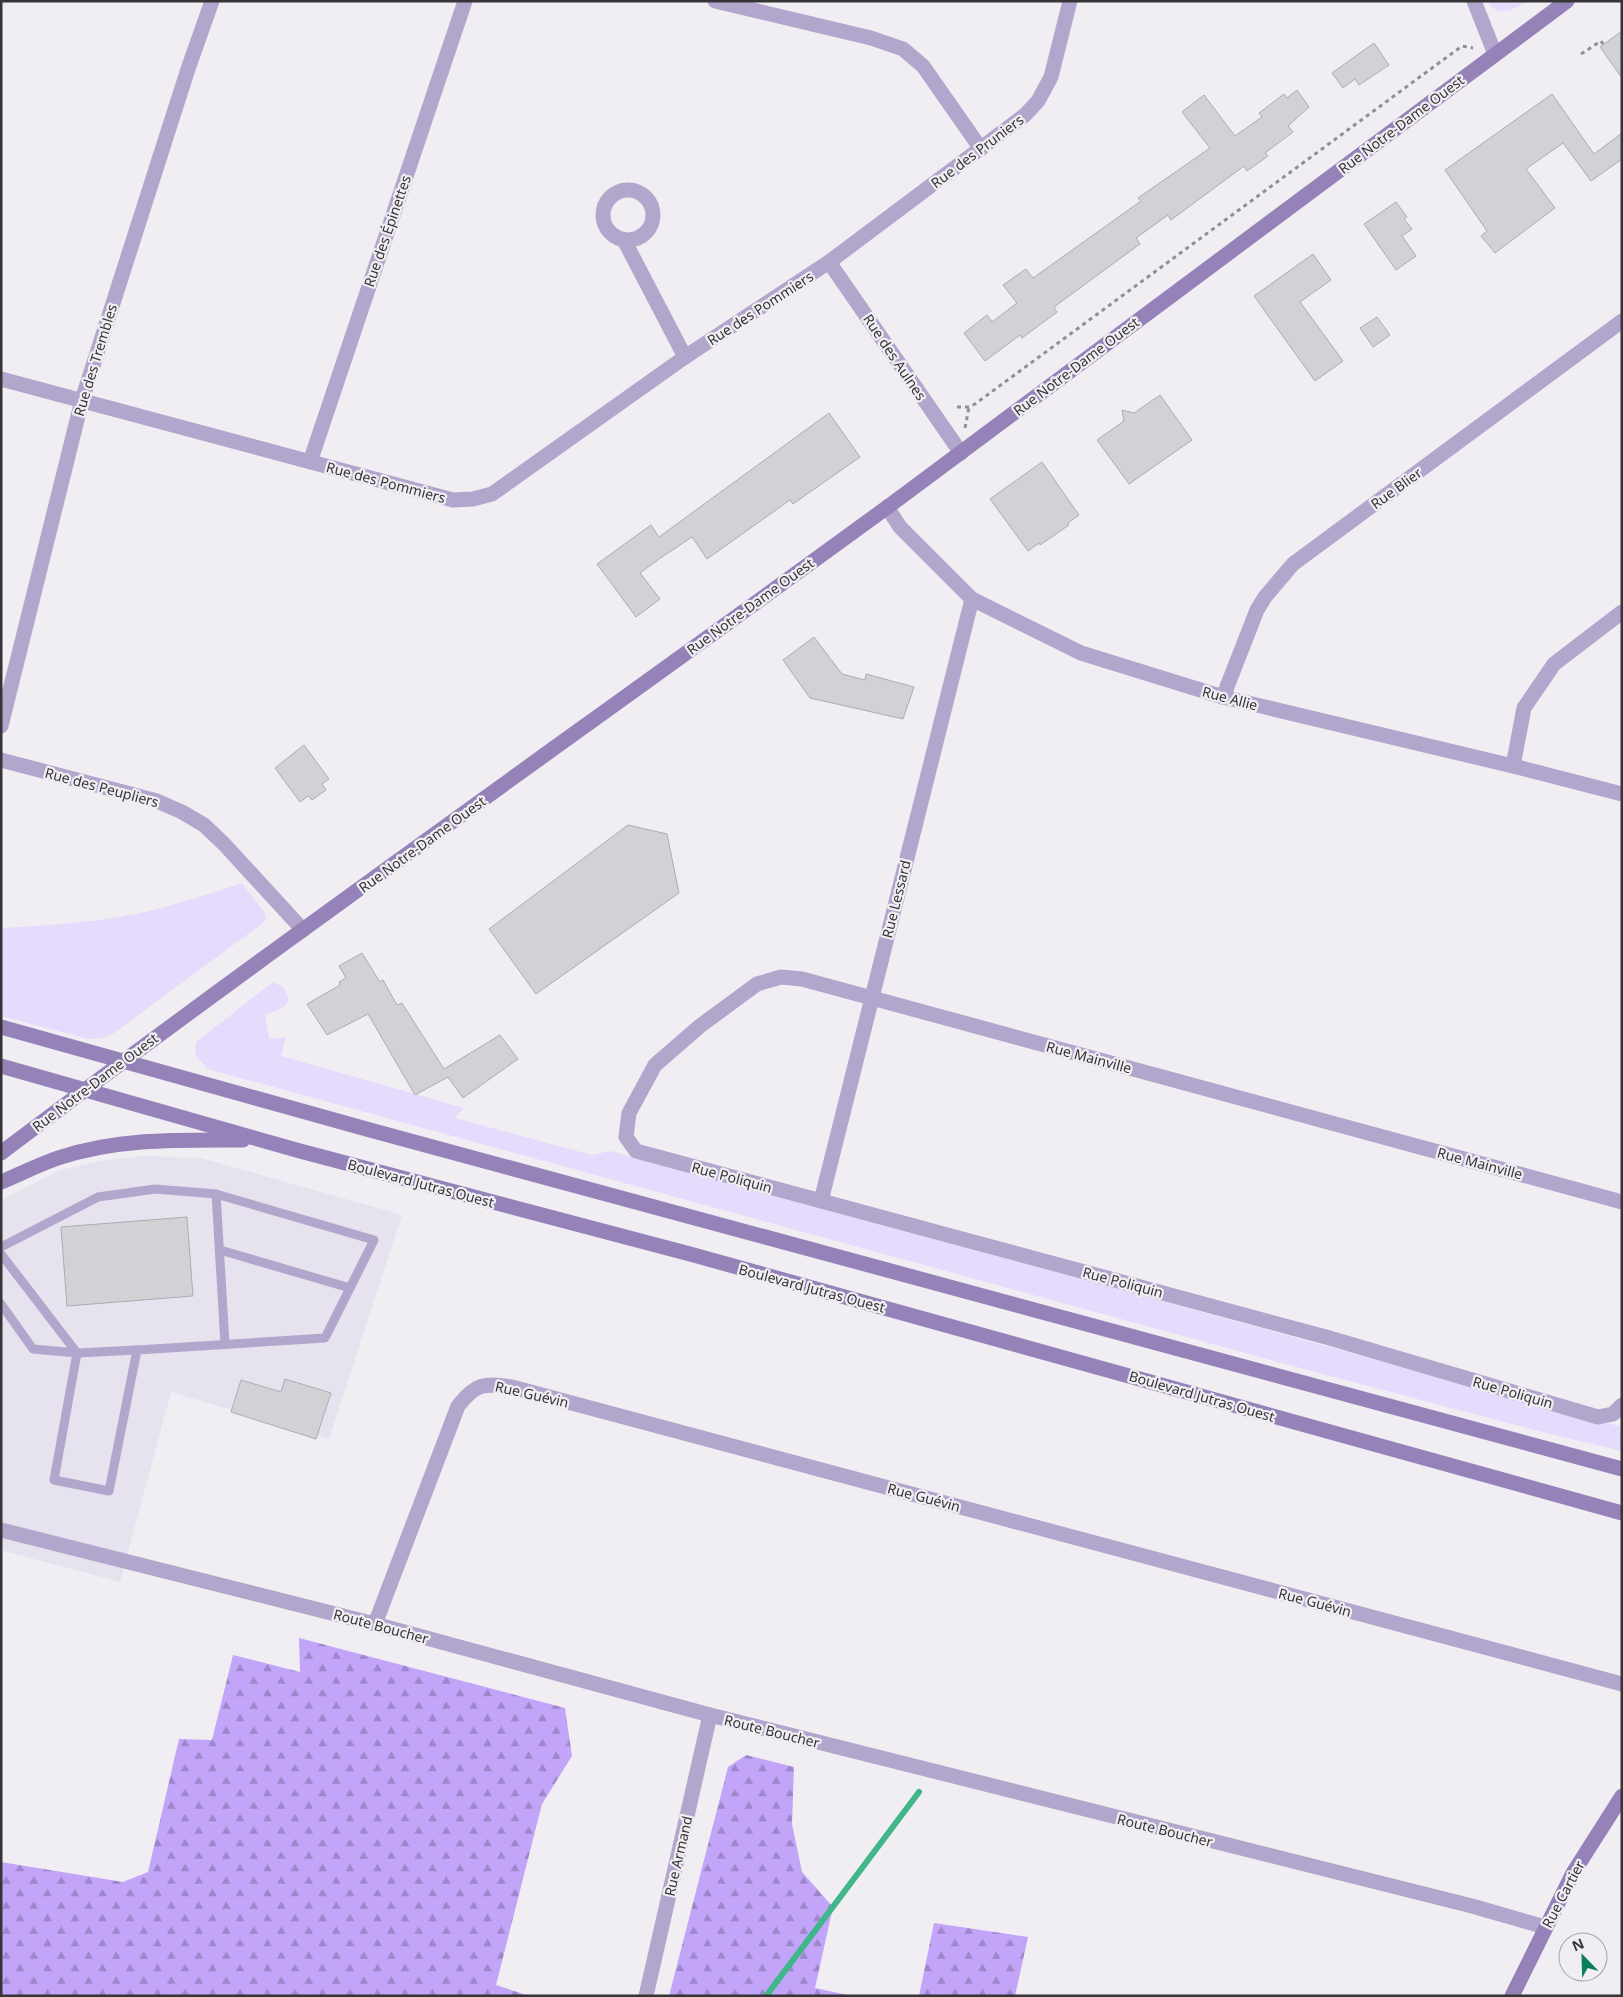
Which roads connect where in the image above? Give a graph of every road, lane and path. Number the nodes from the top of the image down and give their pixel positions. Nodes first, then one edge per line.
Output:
1 (212, 1) edge
2 (465, 1) edge
3 (715, 1) edge
4 (1070, 1) edge
5 (1474, 1) edge
6 (1567, 1) edge
7 (1603, 44) dead end
8 (1495, 54) junction
9 (1581, 54) dead end
10 (981, 149) junction
11 (624, 240) dead end
12 (829, 262) junction
13 (1622, 321) edge
14 (685, 357) junction
15 (1, 379) edge
16 (82, 400) junction
17 (957, 407) dead end
18 (961, 453) junction
19 (310, 462) junction
20 (887, 507) junction
21 (972, 598) junction
22 (1622, 612) edge
23 (1223, 697) junction
24 (1, 726) edge
25 (1, 760) edge
26 (1514, 766) junction
27 (1622, 794) edge
28 (302, 930) junction
29 (872, 998) junction
30 (1, 1027) edge
31 (123, 1061) junction
32 (1, 1066) edge
33 (83, 1091) junction
34 (626, 1137) joint
35 (264, 1141) junction
36 (1, 1153) edge
37 (1, 1182) edge
38 (216, 1194) junction
39 (821, 1201) junction
40 (1622, 1202) edge
41 (1, 1247) edge
42 (220, 1250) junction
43 (1, 1254) edge
44 (350, 1288) junction
45 (1, 1304) edge
46 (225, 1344) junction
47 (138, 1350) junction
48 (77, 1353) junction
49 (1622, 1405) edge
50 (1622, 1469) edge
51 (1622, 1513) edge
52 (1, 1530) edge
53 (375, 1624) junction
54 (1622, 1684) edge
55 (710, 1715) junction
56 (1622, 1796) edge
57 (1545, 1927) junction
58 (646, 1996) edge
59 (1512, 1996) edge

1 - 16 street, Rue des Trembles
2 - 19 street, Rue des Épinettes
3 - 10 street
4 - 10 street, Rue des Pruniers
5 - 8 street
6 - 8 main road, Rue Notre-Dame Ouest
7 - 9 path
8 - 17 path, Rue Notre-Dame Ouest
8 - 18 main road, Rue Notre-Dame Ouest
10 - 12 street, Rue des Pruniers
11 - 14 street
12 - 14 street, Rue des Pommiers
12 - 18 street, Rue des Aulnes
13 - 23 street, Rue Blier
14 - 19 street, Rue des Pommiers
15 - 16 street, Rue des Pommiers
16 - 19 street, Rue des Pommiers
16 - 24 street, Rue des Trembles
18 - 20 main road, Rue Notre-Dame Ouest
20 - 21 street, Rue Allie
20 - 28 main road, Rue Notre-Dame Ouest
21 - 23 street, Rue Allie
21 - 29 street, Rue Lessard
22 - 26 street
23 - 26 street, Rue Allie
25 - 28 street, Rue des Peupliers
26 - 27 street, Rue Allie
28 - 31 main road, Rue Notre-Dame Ouest
29 - 34 street, Rue Mainville
29 - 39 street, Rue Lessard
29 - 40 street, Rue Mainville
30 - 31 main road
31 - 33 main road, Rue Notre-Dame Ouest
31 - 50 main road
32 - 33 main road, Boulevard Jutras Ouest
33 - 35 main road, Boulevard Jutras Ouest
33 - 36 main road, Rue Notre-Dame Ouest
34 - 39 street, Rue Poliquin
35 - 37 main road
35 - 51 main road, Boulevard Jutras Ouest
38 - 41 lane
38 - 42 lane
38 - 44 lane
39 - 49 street, Rue Poliquin
42 - 44 lane
42 - 46 lane
43 - 48 lane
44 - 46 lane
45 - 48 lane
46 - 47 lane
47 - 48 lane
47 - 48 lane
52 - 53 street, Route Boucher
53 - 54 street, Rue Guévin
53 - 55 street, Route Boucher
55 - 57 street, Route Boucher
55 - 58 street, Rue Armand
56 - 57 main road, Rue Cartier
57 - 59 main road, Rue Cartier

